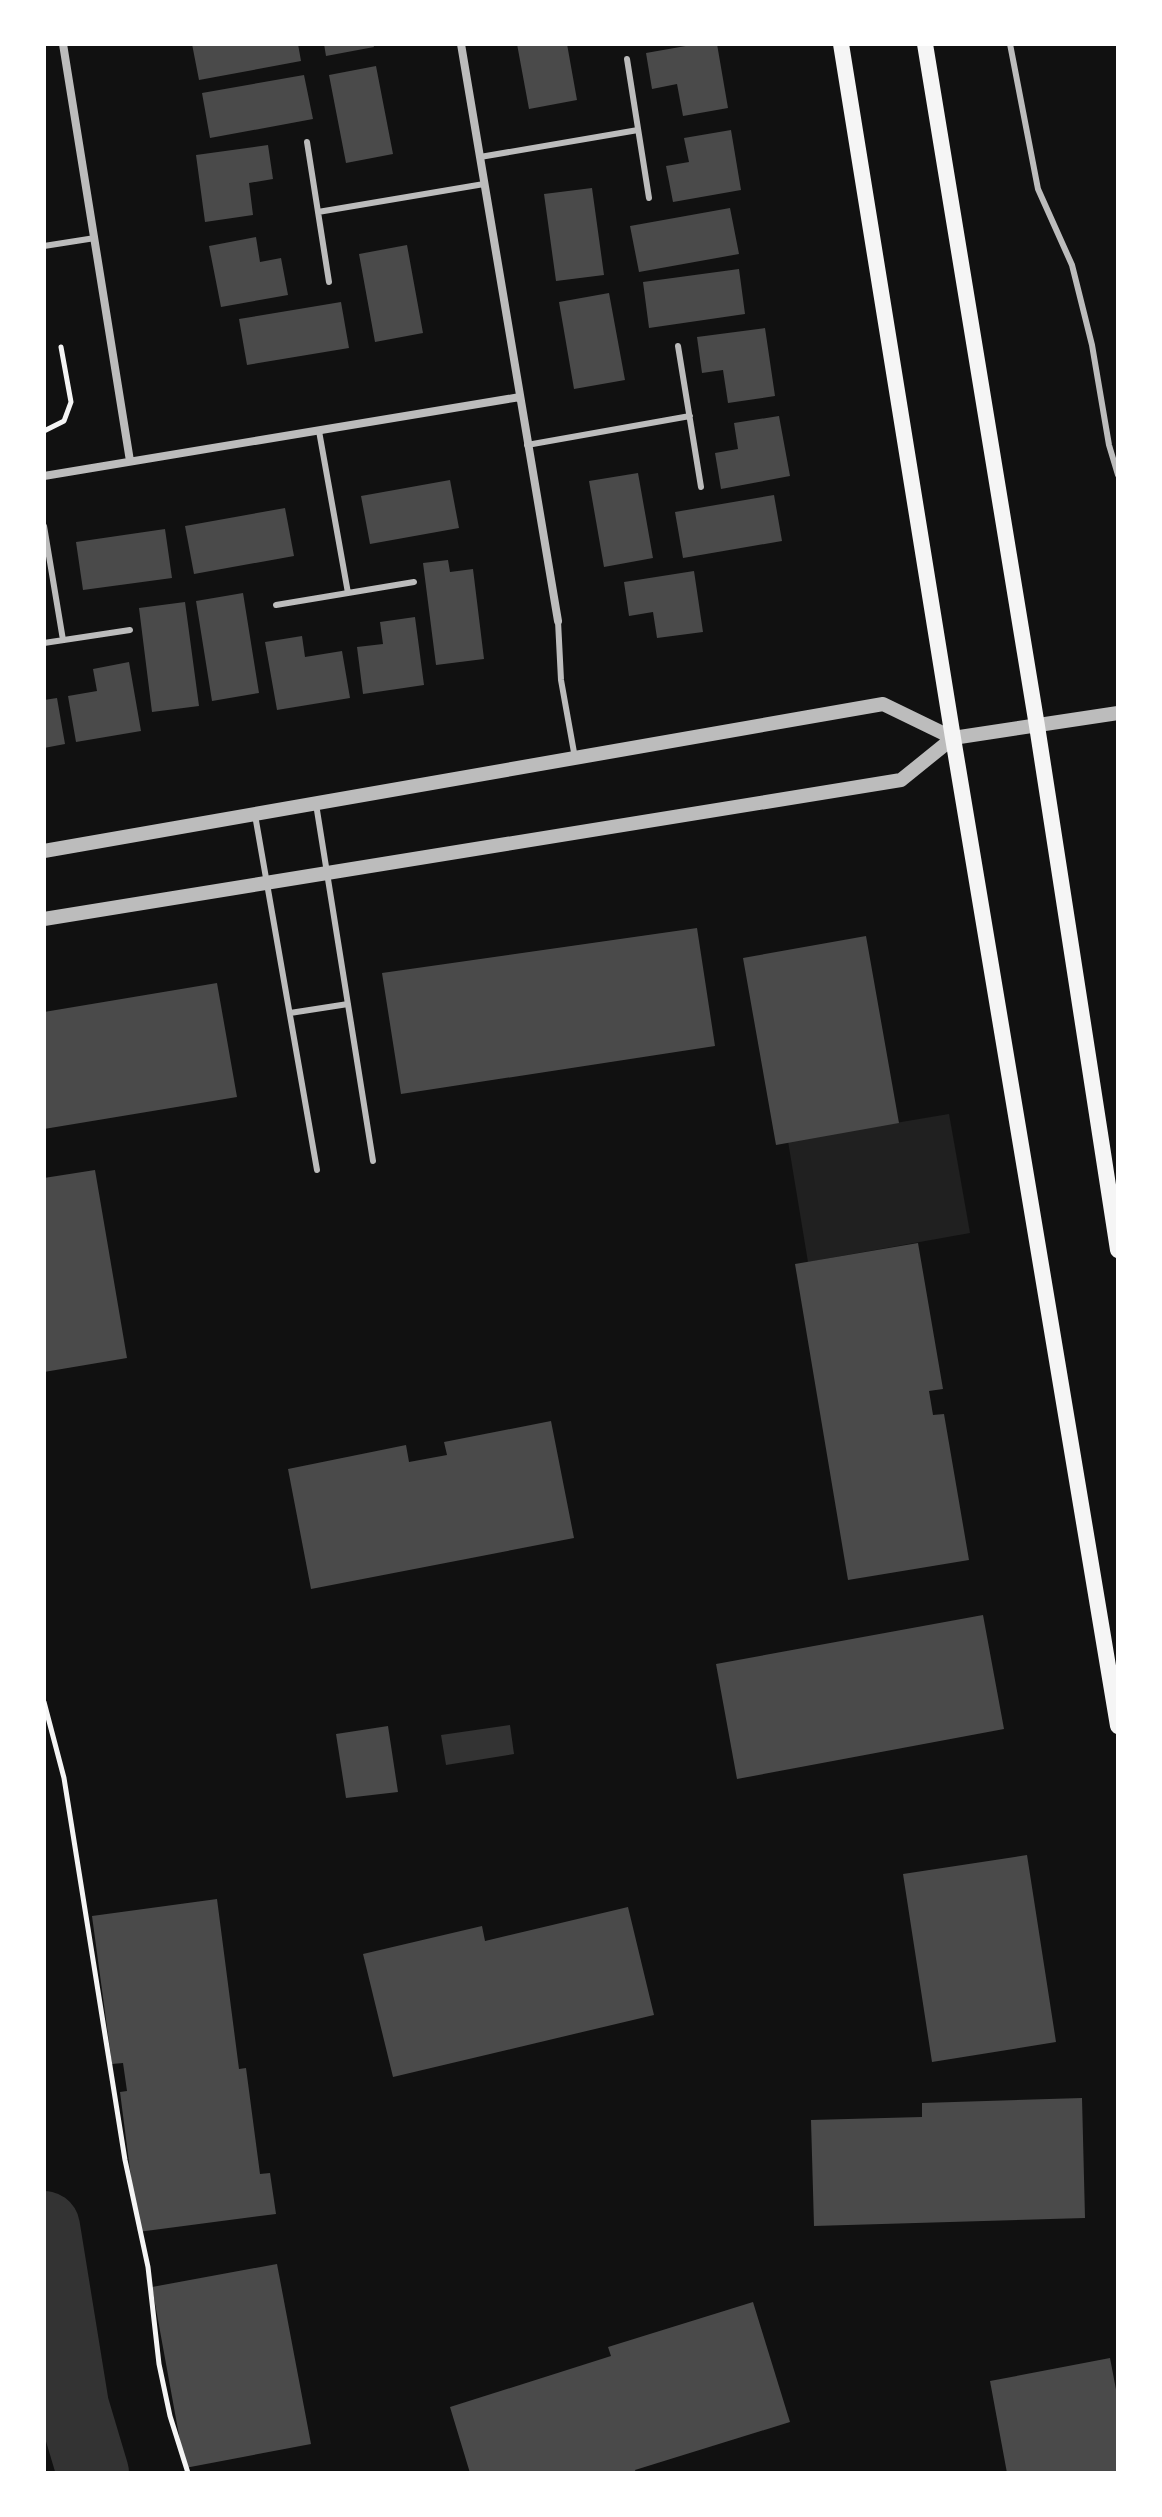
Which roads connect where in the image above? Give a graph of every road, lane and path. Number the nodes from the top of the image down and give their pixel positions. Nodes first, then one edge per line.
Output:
1 (63, 44) edge
2 (461, 44) edge
3 (841, 44) edge
4 (925, 44) edge
5 (1010, 44) edge
6 (627, 59) dead end
7 (638, 130) junction
8 (307, 142) dead end
9 (480, 157) junction
10 (484, 184) junction
11 (649, 198) dead end
12 (318, 212) junction
13 (95, 238) junction
14 (44, 246) edge
15 (329, 282) dead end
16 (678, 346) dead end
17 (61, 347) dead end
18 (520, 397) junction
19 (690, 416) junction
20 (44, 431) edge
21 (319, 431) junction
22 (527, 445) junction
23 (130, 461) junction
24 (1118, 475) edge
25 (44, 476) edge
26 (701, 487) dead end
27 (44, 526) edge
28 (414, 582) dead end
29 (348, 593) junction
30 (276, 605) dead end
31 (558, 621) joint
32 (130, 630) dead end
33 (63, 640) junction
34 (44, 643) edge
35 (1118, 713) edge
36 (1037, 726) junction
37 (953, 738) junction
38 (575, 758) junction
39 (316, 804) junction
40 (255, 815) junction
41 (44, 851) edge
42 (327, 872) junction
43 (267, 882) junction
44 (44, 919) edge
45 (348, 1004) junction
46 (290, 1013) junction
47 (373, 1161) dead end
48 (317, 1170) dead end
49 (1114, 1203) edge
50 (1118, 1250) edge
51 (44, 1702) edge
52 (1118, 1726) edge
53 (188, 2473) edge

1 - 13 street
2 - 9 street
3 - 37 main road
4 - 36 main road
5 - 24 lane
6 - 7 lane
7 - 9 lane
7 - 11 lane
8 - 12 lane
9 - 10 street
10 - 12 lane
10 - 18 street
12 - 15 lane
13 - 14 lane
13 - 23 street
16 - 19 lane
17 - 20 path
18 - 21 street
18 - 22 street
19 - 22 lane
19 - 26 lane
21 - 23 street
21 - 29 lane
22 - 31 street
23 - 25 street
27 - 33 lane
28 - 29 lane
29 - 30 lane
31 - 38 lane
32 - 33 lane
33 - 34 lane
35 - 36 street
36 - 37 street
36 - 49 main road
37 - 38 street
37 - 42 street
37 - 52 main road
38 - 39 street
39 - 40 street
39 - 42 lane
40 - 41 street
40 - 43 lane
42 - 43 street
42 - 45 lane
43 - 44 street
43 - 46 lane
45 - 46 lane
45 - 47 lane
46 - 48 lane
49 - 50 main road
51 - 53 path

